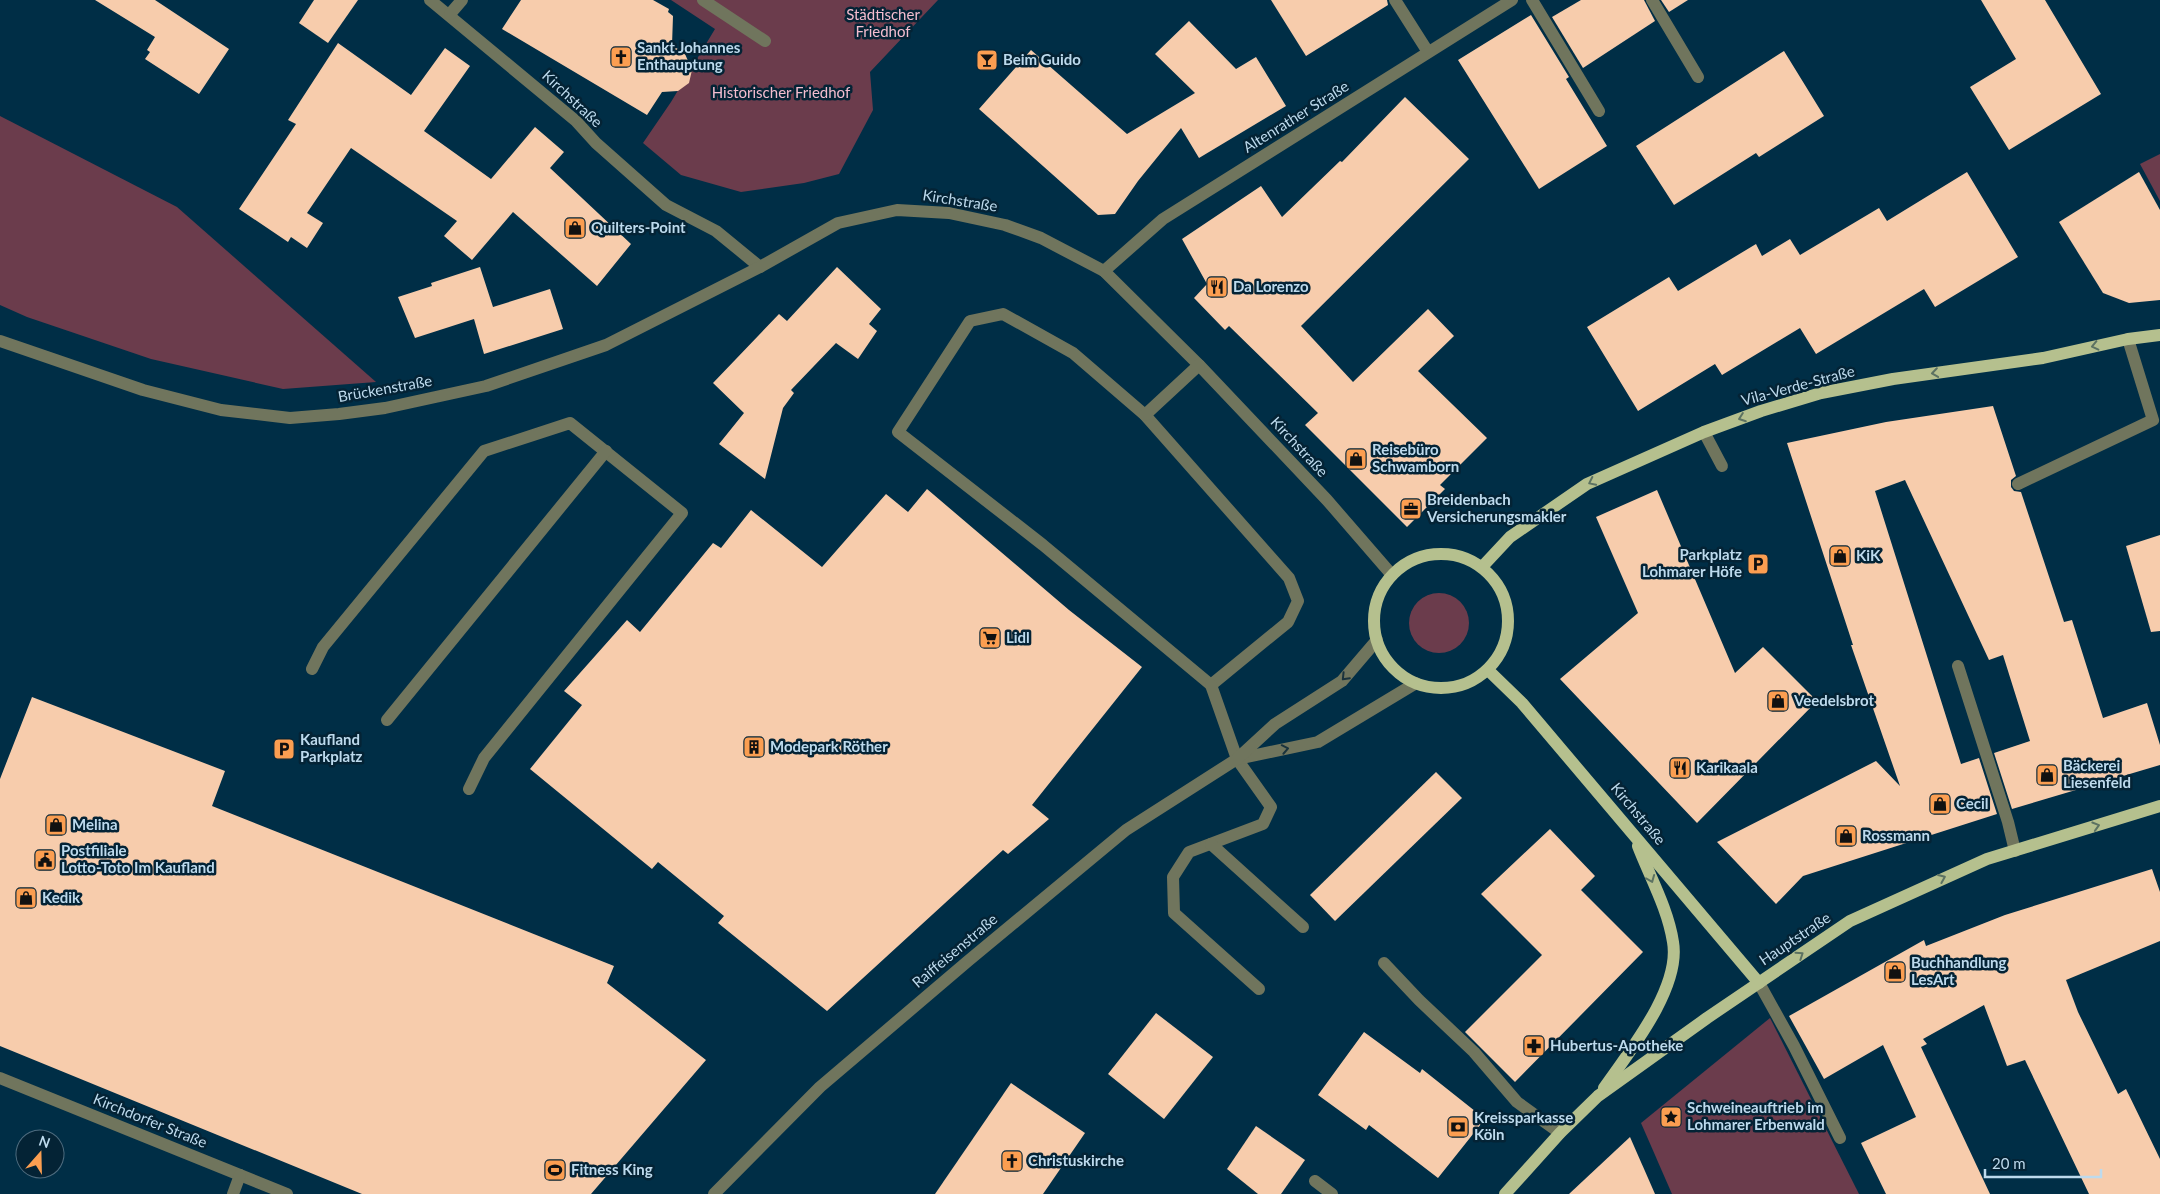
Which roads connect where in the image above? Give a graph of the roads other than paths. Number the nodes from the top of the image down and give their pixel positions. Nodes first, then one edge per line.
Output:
1 (430, 0) edge
2 (462, 0) edge
3 (703, 0) edge
4 (1395, 0) edge
5 (1512, 0) edge
6 (1532, 0) edge
7 (1652, 0) edge
8 (450, 14) junction
9 (765, 41) dead end
10 (1428, 52) junction
11 (1698, 77) dead end
12 (1599, 110) dead end
13 (760, 267) junction
14 (1104, 271) junction
15 (2160, 335) edge
16 (2128, 339) junction
17 (0, 341) edge
18 (1199, 365) junction
19 (1145, 415) junction
20 (1704, 432) junction
21 (606, 451) junction
22 (1722, 466) dead end
23 (2018, 484) dead end
24 (1482, 567) junction
25 (1392, 574) junction
26 (1376, 640) junction
27 (1958, 666) dead end
28 (312, 669) dead end
29 (1488, 670) junction
30 (1416, 683) junction
31 (1211, 685) junction
32 (387, 720) dead end
33 (1237, 759) junction
34 (469, 789) dead end
35 (2160, 806) edge
36 (1633, 834) junction
37 (1211, 844) junction
38 (2015, 851) junction
39 (1303, 927) dead end
40 (1384, 963) dead end
41 (1759, 982) junction
42 (1259, 989) dead end
43 (0, 1078) edge
44 (1598, 1096) junction
45 (1560, 1133) junction
46 (1840, 1138) dead end
47 (240, 1175) junction
48 (1315, 1181) dead end
49 (233, 1194) edge
50 (287, 1194) edge
51 (714, 1194) edge
52 (1332, 1194) edge
53 (1505, 1194) edge

1 - 8 street, Kirchstraße
2 - 8 street
3 - 9 street
4 - 10 street
5 - 10 street, Altenrather Straße
6 - 12 street
7 - 11 street
8 - 13 street, Kirchstraße
10 - 14 street, Altenrather Straße
13 - 14 street, Kirchstraße
13 - 17 street, Brückenstraße
14 - 18 street, Kirchstraße
15 - 16 main road, Vila-Verde-Straße
16 -> 20 main road, Vila-Verde-Straße
16 - 23 street
18 - 19 street
18 - 25 street, Kirchstraße
19 - 31 street
19 - 31 street
20 - 22 street
20 -> 24 main road, Vila-Verde-Straße
21 - 28 street
21 - 32 street
21 - 34 street
24 - 25 main road
24 - 29 main road
25 - 26 main road
26 - 30 main road
26 -> 33 street, Raiffeisenstraße
27 - 38 street
29 - 30 main road
29 - 36 main road, Kirchstraße
33 -> 30 street, Raiffeisenstraße
31 - 33 street
33 - 37 street
33 - 51 street, Raiffeisenstraße
38 -> 35 main road, Hauptstraße
36 - 41 main road, Kirchstraße
36 -> 44 main road
37 - 39 street
37 - 42 street
41 -> 38 main road, Hauptstraße
40 - 45 street
41 - 44 main road, Hauptstraße
41 - 46 street
43 - 47 street, Kirchdorfer Straße
44 - 45 main road, Hauptstraße
45 - 53 main road, Hauptstraße
47 - 49 street
47 - 50 street, Kirchdorfer Straße
48 - 52 street

